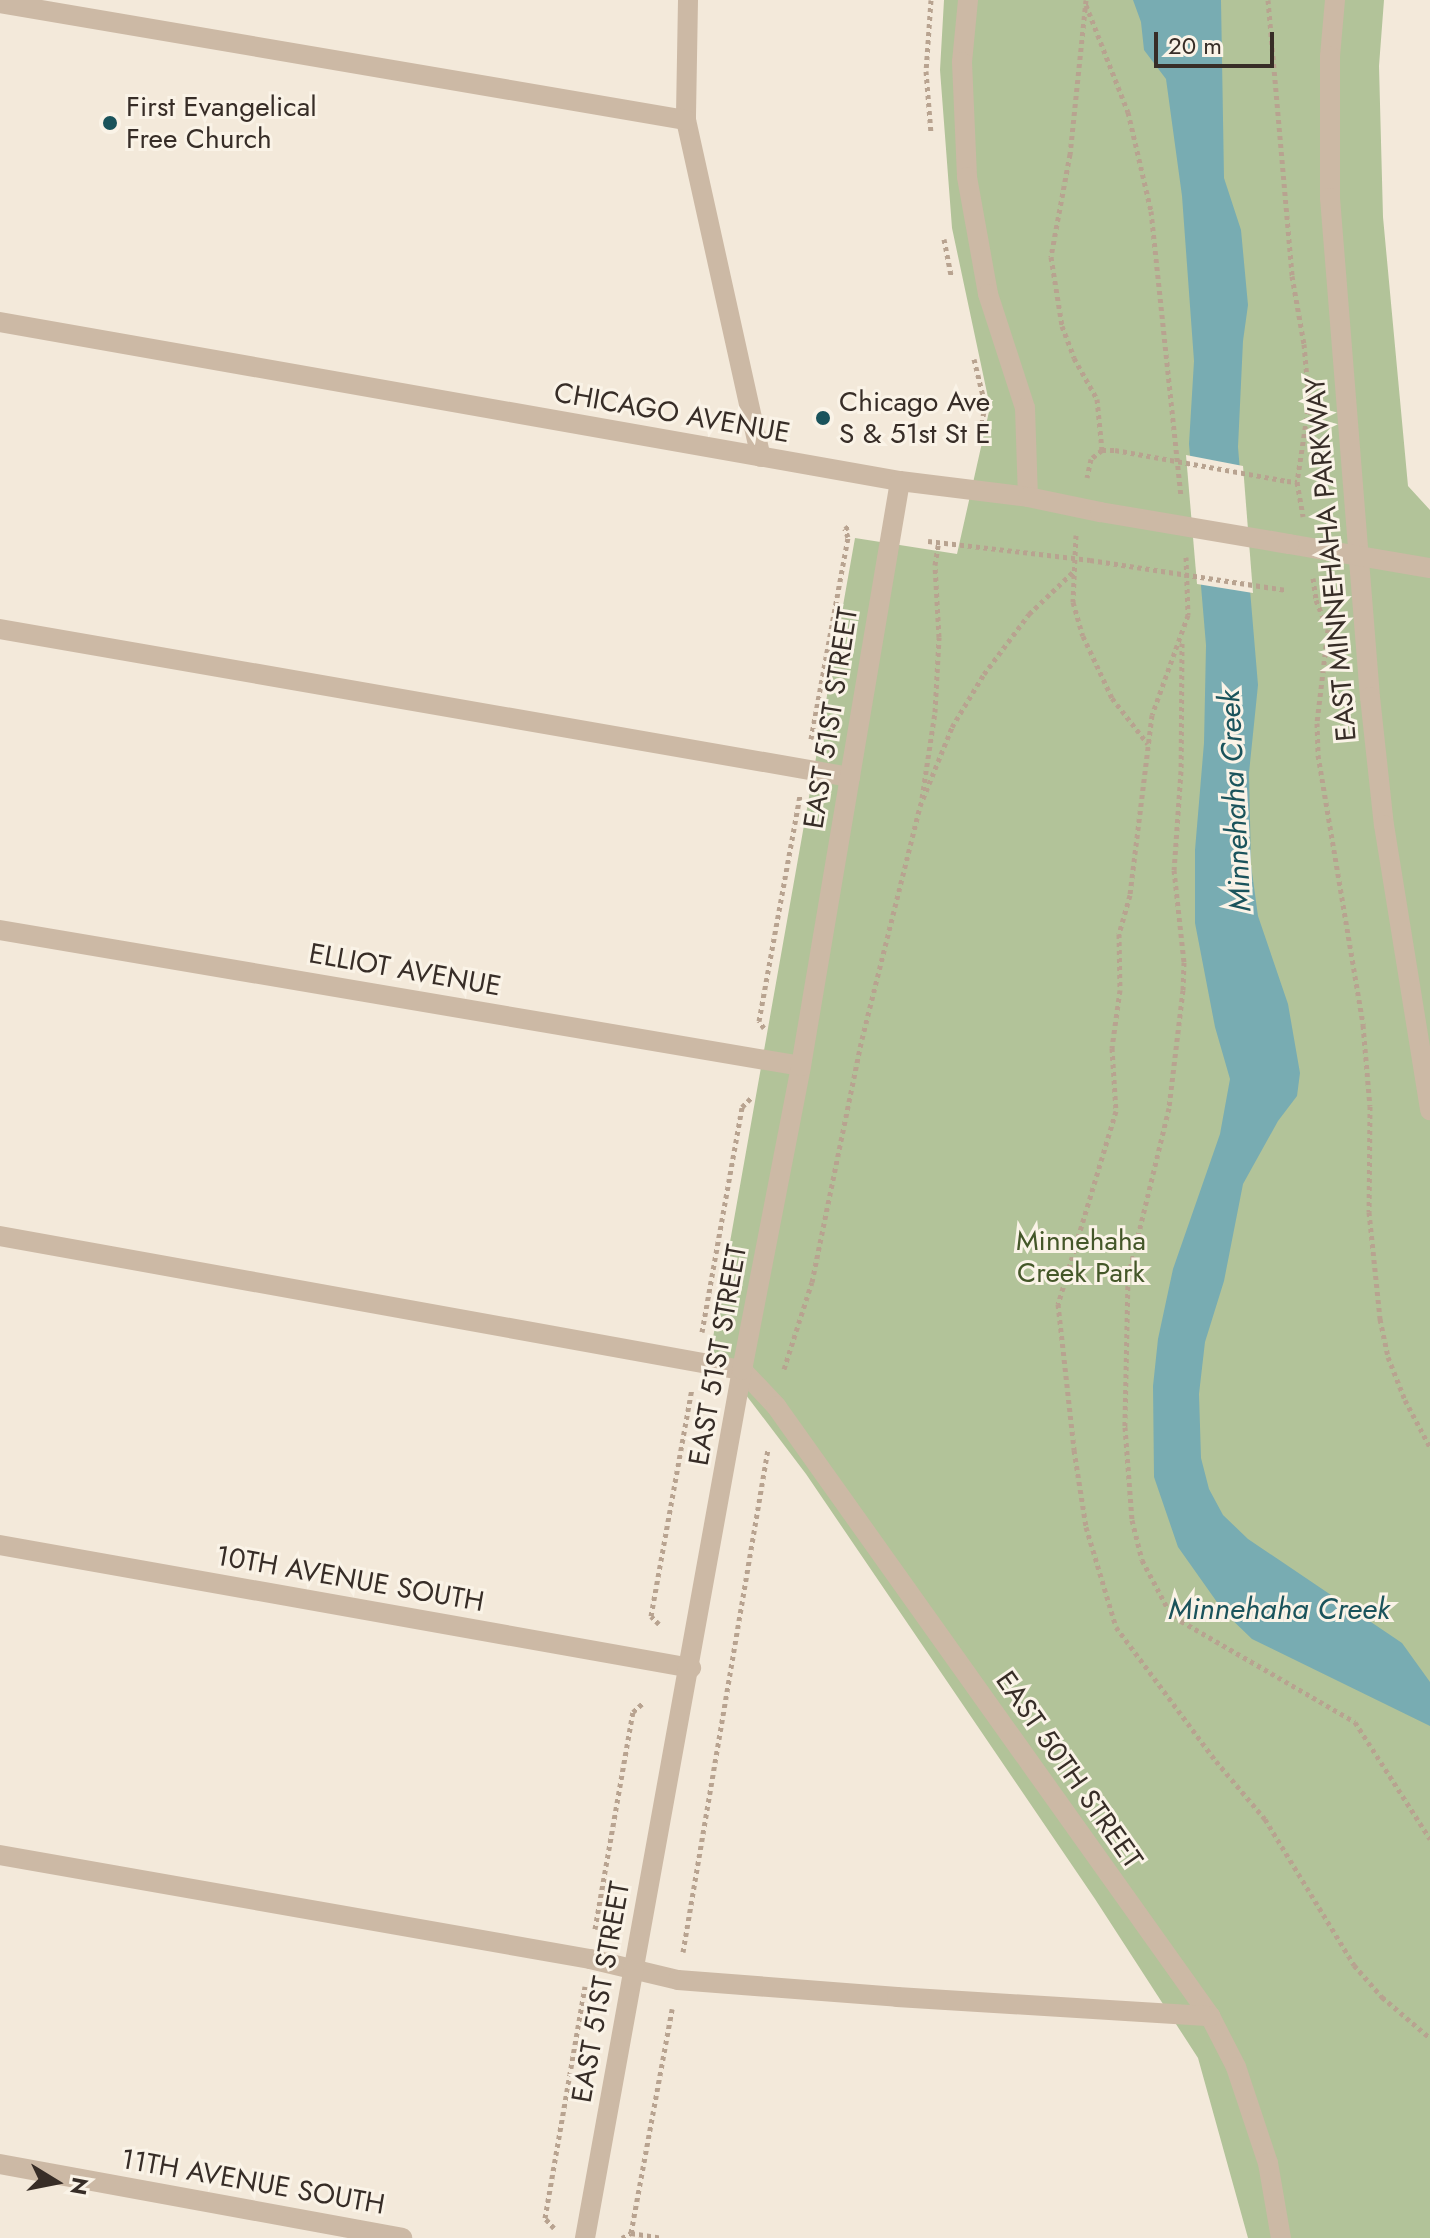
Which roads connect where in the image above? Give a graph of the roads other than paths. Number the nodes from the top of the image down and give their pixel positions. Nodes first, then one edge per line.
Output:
1 (688, 0) edge
2 (968, 0) edge
3 (1335, 0) edge
4 (0, 3) edge
5 (686, 120) junction
6 (0, 322) edge
7 (761, 457) junction
8 (900, 481) junction
9 (1028, 497) junction
10 (1360, 556) junction
11 (1430, 568) edge
12 (0, 629) edge
13 (850, 777) junction
14 (0, 930) edge
15 (801, 1066) junction
16 (1430, 1110) edge
17 (0, 1236) edge
18 (742, 1370) junction
19 (0, 1545) edge
20 (691, 1668) junction
21 (0, 1855) edge
22 (633, 1971) junction
23 (1210, 2016) junction
24 (0, 2164) edge
25 (402, 2238) edge
26 (585, 2238) edge
27 (1281, 2238) edge

1 - 5 street
2 - 9 street
3 - 10 street, EAST MINNEHAHA PARKWAY
4 - 5 street
5 - 7 street
6 - 7 street, CHICAGO AVENUE
7 - 8 street, CHICAGO AVENUE
8 - 9 street, CHICAGO AVENUE
8 - 13 street, EAST 51ST STREET
9 - 10 street, CHICAGO AVENUE, bridge
10 - 11 street, CHICAGO AVENUE
10 - 16 street, EAST MINNEHAHA PARKWAY
12 - 13 street
13 - 15 street, EAST 51ST STREET
14 - 15 street, ELLIOT AVENUE
15 - 18 street, EAST 51ST STREET
17 - 18 street
18 - 20 street, EAST 51ST STREET
18 - 23 street, EAST 50TH STREET
19 - 20 street, 10TH AVENUE SOUTH
20 - 22 street, EAST 51ST STREET
21 - 22 street
22 - 23 street
22 - 26 street, EAST 51ST STREET
23 - 27 street, EAST 50TH STREET
24 - 25 street, 11TH AVENUE SOUTH

